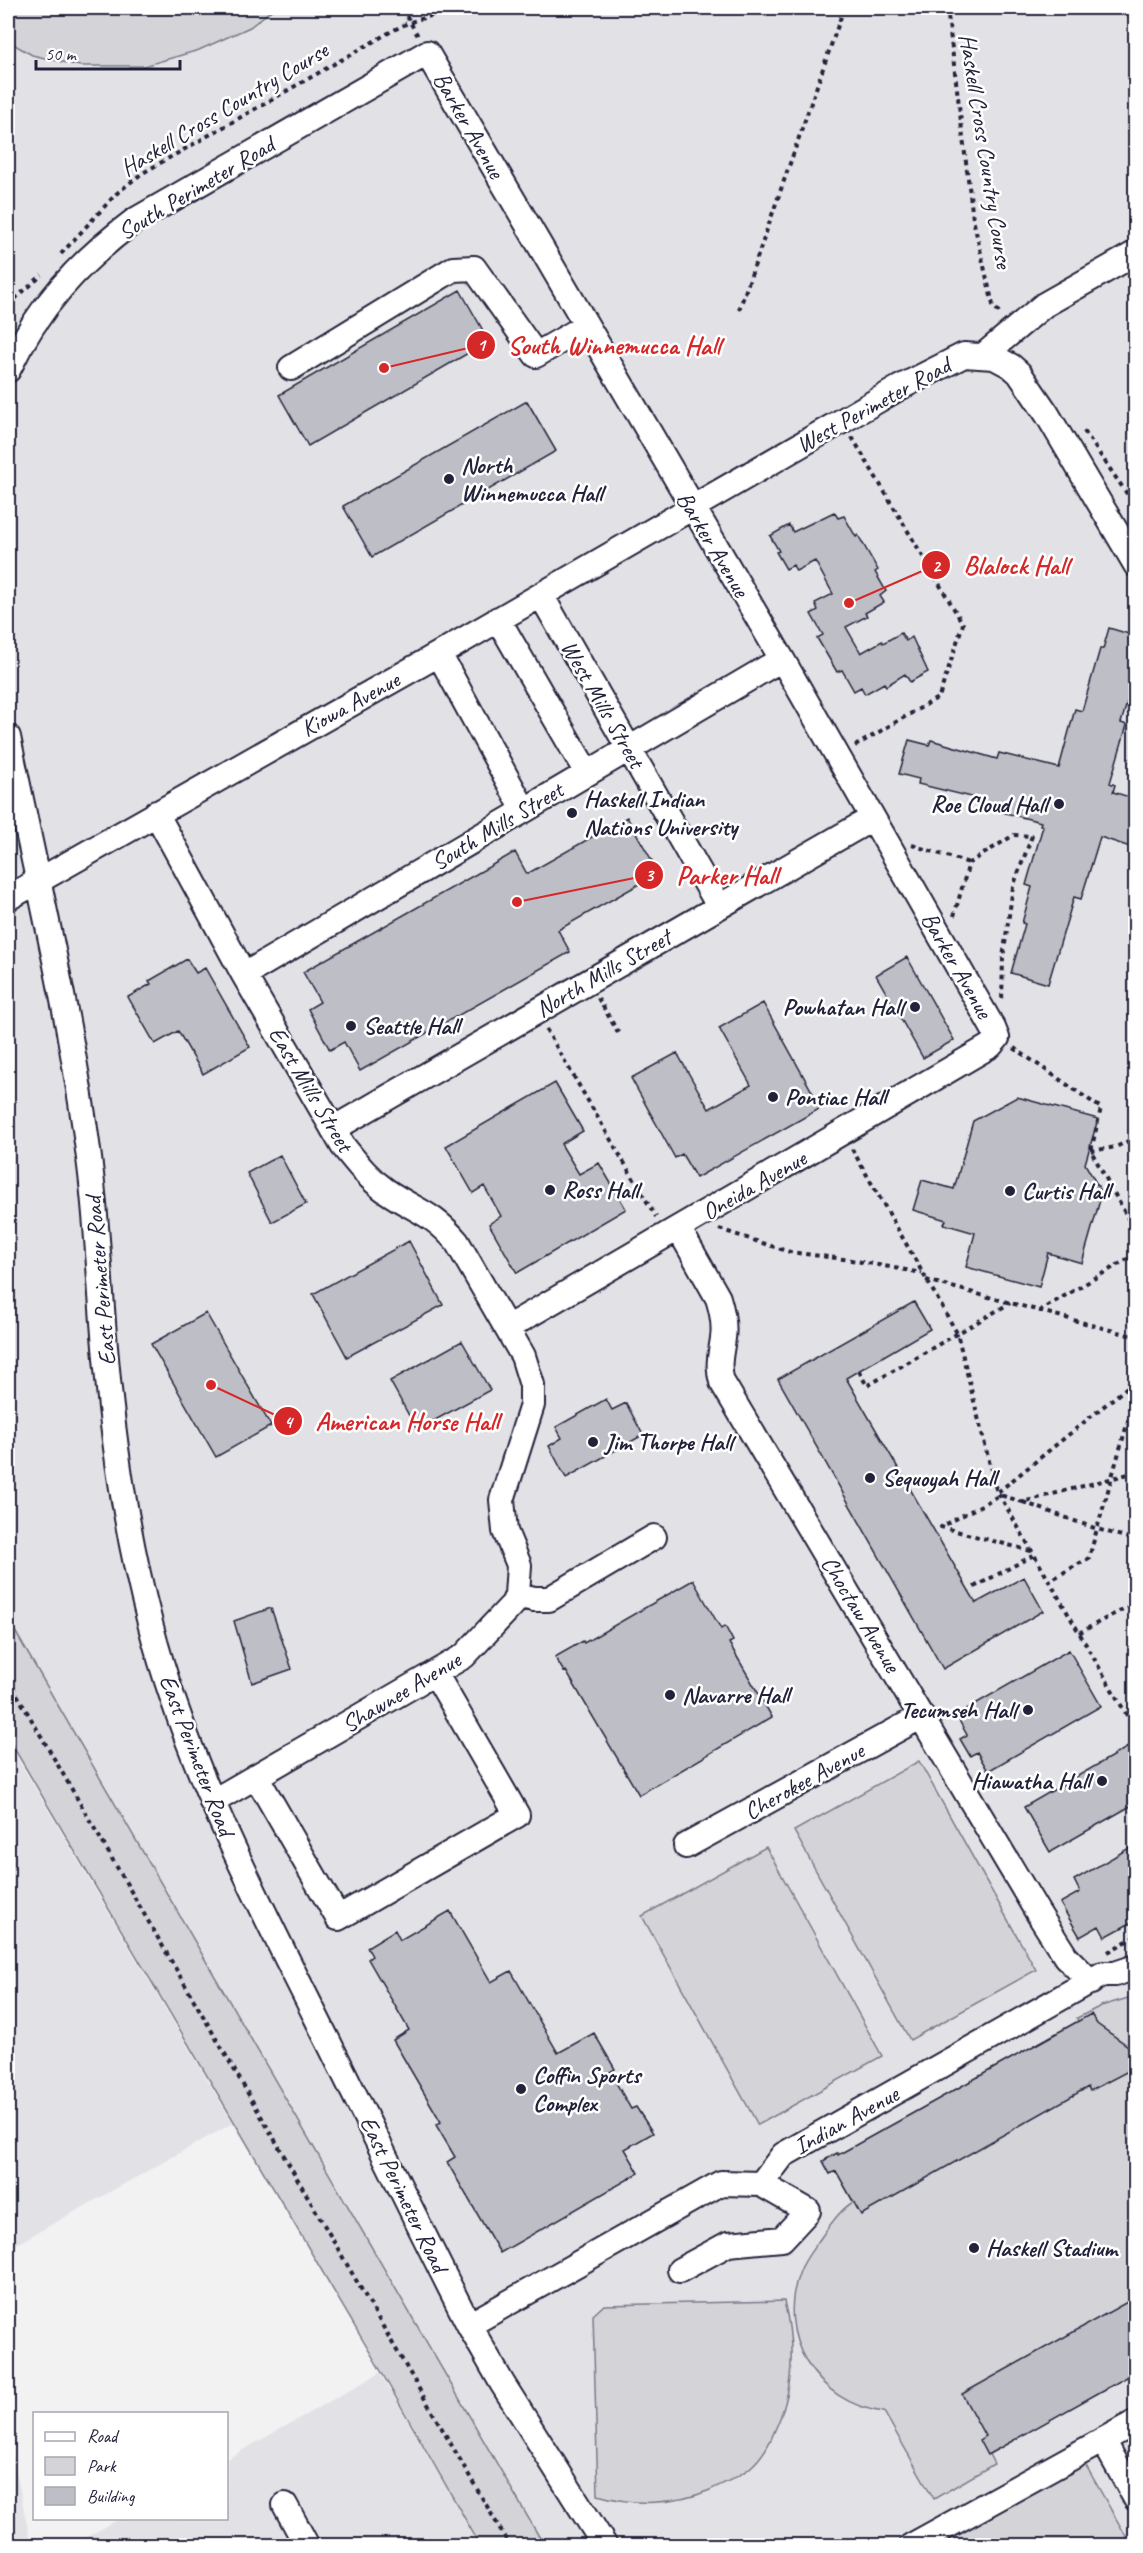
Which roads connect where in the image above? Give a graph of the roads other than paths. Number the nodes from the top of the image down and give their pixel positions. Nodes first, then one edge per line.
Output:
1 (427, 52) joint
2 (1136, 253) edge
3 (586, 326) junction
4 (984, 355) junction
5 (291, 368) dead end
6 (8, 370) edge
7 (691, 508) junction
8 (1136, 566) edge
9 (541, 595) junction
10 (498, 619) junction
11 (439, 654) junction
12 (782, 659) junction
13 (8, 737) edge
14 (629, 748) junction
15 (587, 773) junction
16 (524, 810) junction
17 (156, 813) junction
18 (873, 818) junction
19 (38, 881) junction
20 (8, 898) edge
21 (719, 906) junction
22 (244, 975) junction
23 (997, 1038) joint
24 (333, 1129) junction
25 (679, 1229) junction
26 (507, 1328) junction
27 (654, 1537) dead end
28 (517, 1594) junction
29 (435, 1673) junction
30 (922, 1716) junction
31 (256, 1776) junction
32 (212, 1802) junction
33 (686, 1846) dead end
34 (1136, 1967) edge
35 (1091, 1982) junction
36 (761, 2184) junction
37 (680, 2270) dead end
38 (469, 2325) junction
39 (1136, 2422) edge
40 (1103, 2440) junction
41 (1136, 2499) edge
42 (285, 2505) dead end
43 (307, 2546) edge
44 (605, 2546) edge
45 (910, 2546) edge

1 - 3 street, Barker Avenue
1 - 6 street, South Perimeter Road
2 - 4 street
3 - 5 street
3 - 7 street, Barker Avenue
4 - 7 street, West Perimeter Road
4 - 8 street, West Perimeter Road
7 - 9 street, Kiowa Avenue
7 - 12 street, Barker Avenue
9 - 10 street, Kiowa Avenue
9 - 14 street, West Mills Street
10 - 11 street, Kiowa Avenue
10 - 15 street
11 - 16 street
11 - 17 street, Kiowa Avenue
12 - 14 street, South Mills Street
12 - 18 street, Barker Avenue
13 - 19 street
14 - 15 street, South Mills Street
14 - 21 street, West Mills Street
15 - 16 street, South Mills Street
16 - 22 street, South Mills Street
17 - 19 street, Kiowa Avenue
17 - 22 street, East Mills Street
18 - 21 street, North Mills Street
18 - 23 street, Barker Avenue
19 - 20 street, Kiowa Avenue
19 - 32 street, East Perimeter Road
21 - 24 street, North Mills Street
22 - 24 street, East Mills Street
23 - 25 street, Oneida Avenue
24 - 26 street, East Mills Street
25 - 26 street, Oneida Avenue
25 - 30 street, Choctaw Avenue
26 - 28 street
27 - 28 street
28 - 29 street, Shawnee Avenue
29 - 31 street, Shawnee Avenue
29 - 31 street
30 - 33 street, Cherokee Avenue
30 - 35 street, Choctaw Avenue
31 - 32 street, Shawnee Avenue
32 - 38 street, East Perimeter Road
34 - 35 street, Indian Avenue
35 - 36 street, Indian Avenue
36 - 37 street
36 - 38 street
38 - 44 street, East Perimeter Road
39 - 40 street
40 - 41 street
40 - 45 street
42 - 43 street

